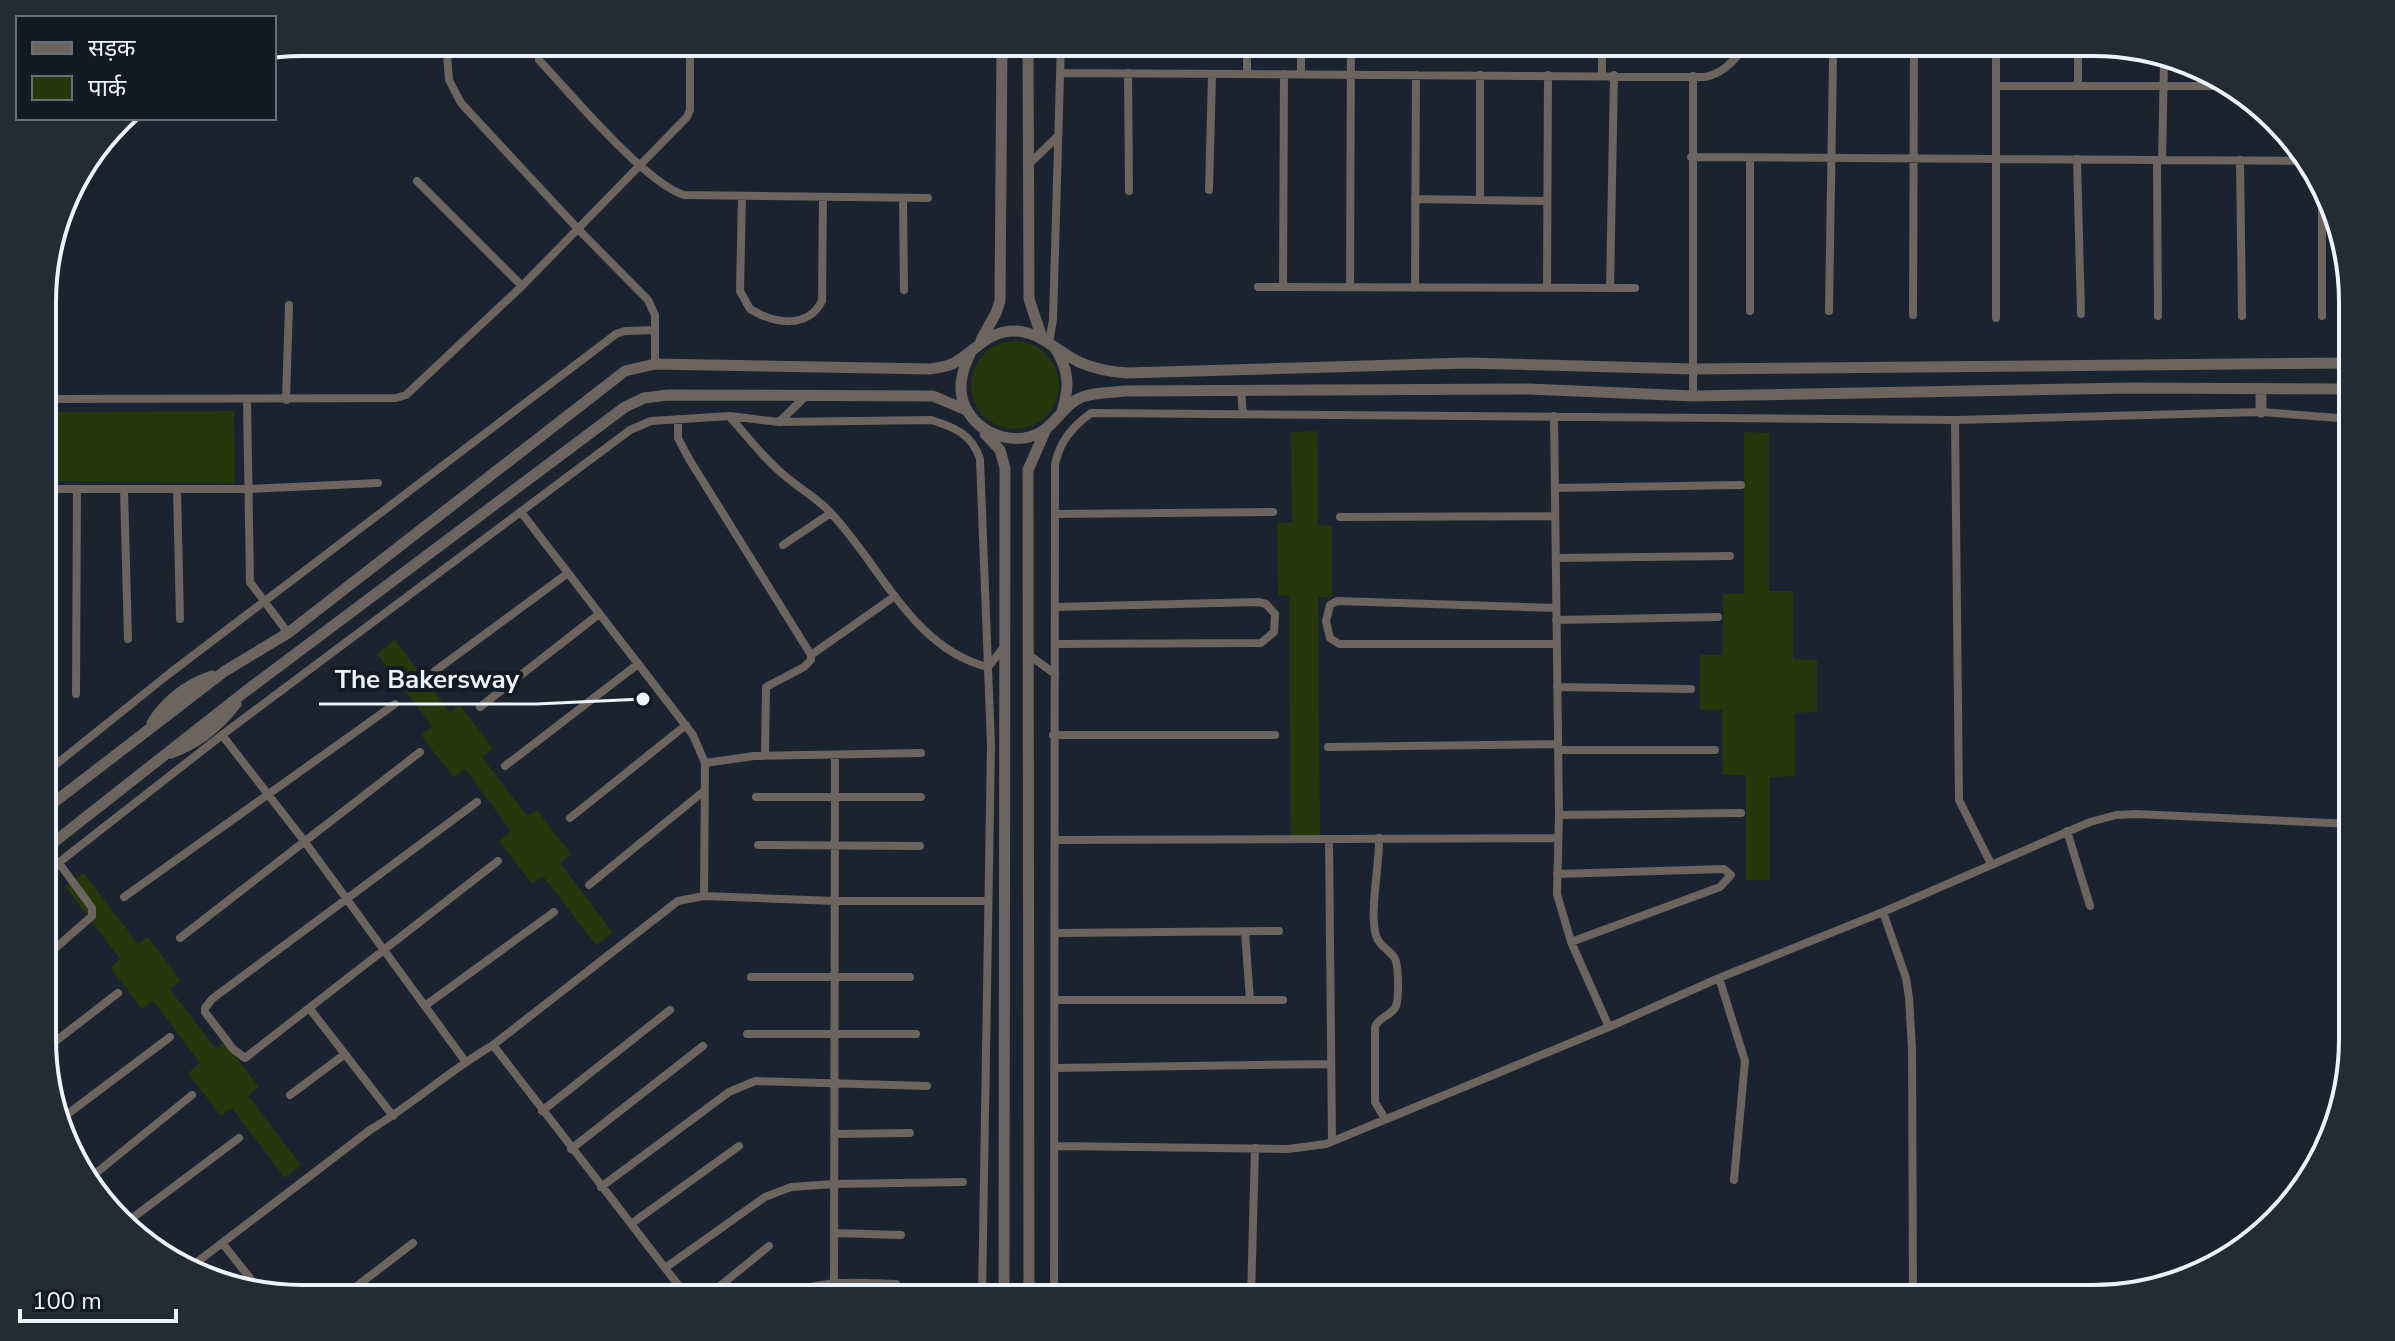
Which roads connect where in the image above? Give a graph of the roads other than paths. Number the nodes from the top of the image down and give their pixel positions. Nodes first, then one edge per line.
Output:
1 (447, 56) edge
2 (690, 56) edge
3 (1002, 56) edge
4 (1028, 56) edge
5 (1061, 56) edge
6 (1247, 56) edge
7 (1301, 56) edge
8 (1351, 56) edge
9 (1602, 56) edge
10 (1737, 56) edge
11 (1914, 56) edge
12 (1996, 56) edge
13 (2078, 56) edge
14 (1833, 58) dead end
15 (539, 60) dead end
16 (2164, 67) edge
17 (1061, 73) junction
18 (1128, 73) junction
19 (1301, 73) junction
20 (1212, 74) junction
21 (1247, 74) junction
22 (1284, 74) junction
23 (1351, 74) junction
24 (1416, 75) junction
25 (1480, 75) junction
26 (1548, 75) junction
27 (1602, 75) junction
28 (1614, 75) junction
29 (1693, 76) junction
30 (1996, 86) junction
31 (2078, 86) junction
32 (2164, 86) junction
33 (2210, 86) edge
34 (1057, 137) junction
35 (1691, 157) junction
36 (1750, 158) junction
37 (1829, 158) junction
38 (1913, 158) junction
39 (1995, 159) junction
40 (2077, 159) junction
41 (2160, 160) junction
42 (2240, 160) junction
43 (2295, 161) edge
44 (639, 164) junction
45 (1028, 165) junction
46 (417, 181) dead end
47 (1209, 190) dead end
48 (1129, 191) dead end
49 (742, 196) junction
50 (823, 197) junction
51 (903, 198) junction
52 (928, 198) dead end
53 (1415, 199) junction
54 (1480, 200) junction
55 (1547, 201) junction
56 (2322, 213) edge
57 (578, 229) junction
58 (522, 286) junction
59 (1258, 287) dead end
60 (1283, 287) junction
61 (1350, 287) junction
62 (1415, 288) junction
63 (1547, 288) junction
64 (1610, 288) junction
65 (1635, 288) dead end
66 (904, 290) dead end
67 (289, 305) dead end
68 (1750, 311) dead end
69 (1829, 311) dead end
70 (2081, 314) dead end
71 (1913, 315) dead end
72 (2158, 316) dead end
73 (2242, 316) dead end
74 (2322, 316) dead end
75 (1996, 318) dead end
76 (655, 330) junction
77 (1049, 343) junction
78 (975, 348) junction
79 (2338, 363) edge
80 (655, 364) junction
81 (1692, 369) junction
82 (2261, 389) junction
83 (2338, 389) edge
84 (1241, 390) junction
85 (806, 396) junction
86 (1693, 396) junction
87 (56, 399) edge
88 (286, 400) junction
89 (247, 401) junction
90 (966, 410) junction
91 (1062, 411) junction
92 (2261, 412) junction
93 (1243, 414) junction
94 (730, 416) junction
95 (1554, 416) junction
96 (2338, 418) edge
97 (678, 419) junction
98 (1955, 420) junction
99 (779, 422) junction
100 (978, 425) junction
101 (1046, 429) junction
102 (378, 483) dead end
103 (1741, 485) dead end
104 (1555, 488) junction
105 (56, 489) edge
106 (77, 489) junction
107 (124, 489) junction
108 (177, 489) junction
109 (248, 489) junction
110 (521, 512) junction
111 (1273, 512) dead end
112 (831, 513) junction
113 (1055, 514) junction
114 (1555, 516) junction
115 (1340, 517) dead end
116 (783, 545) dead end
117 (1730, 556) dead end
118 (1556, 558) junction
119 (568, 573) junction
120 (895, 596) junction
121 (264, 602) junction
122 (1055, 607) junction
123 (1556, 608) junction
124 (599, 614) junction
125 (1718, 617) dead end
126 (180, 619) dead end
127 (1556, 620) junction
128 (288, 633) junction
129 (128, 639) dead end
130 (1055, 644) junction
131 (1557, 644) junction
132 (1004, 647) junction
133 (811, 655) junction
134 (1029, 655) junction
135 (638, 664) junction
136 (988, 667) junction
137 (435, 671) dead end
138 (1055, 674) junction
139 (1557, 687) junction
140 (1691, 689) dead end
141 (76, 694) dead end
142 (395, 704) dead end
143 (480, 707) dead end
144 (686, 725) junction
145 (222, 735) junction
146 (1053, 735) junction
147 (1275, 735) dead end
148 (1328, 747) dead end
149 (1558, 747) junction
150 (1715, 750) dead end
151 (420, 752) dead end
152 (921, 753) dead end
153 (835, 755) junction
154 (765, 756) junction
155 (705, 763) junction
156 (56, 765) edge
157 (505, 766) dead end
158 (704, 791) junction
159 (267, 793) junction
160 (56, 797) edge
161 (756, 797) dead end
162 (834, 797) junction
163 (921, 797) dead end
164 (477, 802) dead end
165 (1741, 813) dead end
166 (1559, 815) junction
167 (570, 818) dead end
168 (2338, 823) edge
169 (2067, 831) junction
170 (1379, 838) junction
171 (1558, 838) junction
172 (1329, 839) junction
173 (56, 840) edge
174 (1056, 840) junction
175 (305, 842) junction
176 (758, 845) dead end
177 (833, 845) junction
178 (920, 846) dead end
179 (498, 861) dead end
180 (59, 863) junction
181 (1991, 864) junction
182 (56, 865) edge
183 (1557, 874) junction
184 (589, 885) dead end
185 (704, 896) junction
186 (124, 897) dead end
187 (346, 898) junction
188 (835, 901) junction
189 (987, 901) junction
190 (2090, 906) dead end
191 (554, 912) dead end
192 (1883, 912) junction
193 (1279, 931) dead end
194 (1245, 932) junction
195 (1055, 933) junction
196 (180, 938) dead end
197 (1571, 942) junction
198 (56, 948) edge
199 (385, 950) junction
200 (751, 977) dead end
201 (833, 977) junction
202 (910, 977) dead end
203 (1719, 978) junction
204 (118, 993) dead end
205 (1055, 1000) junction
206 (1250, 1000) junction
207 (1283, 1000) dead end
208 (426, 1005) junction
209 (310, 1009) junction
210 (670, 1010) dead end
211 (1609, 1027) junction
212 (747, 1034) dead end
213 (834, 1034) junction
214 (916, 1034) dead end
215 (170, 1037) dead end
216 (56, 1041) edge
217 (493, 1045) junction
218 (703, 1046) dead end
219 (345, 1054) junction
220 (465, 1061) junction
221 (1330, 1064) junction
222 (1055, 1068) junction
223 (834, 1083) junction
224 (927, 1086) dead end
225 (192, 1095) dead end
226 (290, 1095) dead end
227 (542, 1111) junction
228 (68, 1114) edge
229 (393, 1116) junction
230 (1385, 1119) junction
231 (910, 1133) dead end
232 (834, 1134) junction
233 (239, 1138) dead end
234 (1332, 1141) junction
235 (739, 1146) dead end
236 (1056, 1146) junction
237 (1255, 1148) junction
238 (571, 1149) junction
239 (96, 1173) edge
240 (1734, 1180) dead end
241 (963, 1182) dead end
242 (834, 1184) junction
243 (601, 1187) junction
244 (133, 1217) edge
245 (631, 1224) junction
246 (834, 1233) junction
247 (901, 1235) dead end
248 (413, 1243) dead end
249 (223, 1244) junction
250 (769, 1246) dead end
251 (199, 1261) edge
252 (665, 1268) junction
253 (251, 1279) edge
254 (834, 1283) junction
255 (896, 1284) dead end
256 (1251, 1284) edge
257 (1913, 1284) edge
258 (358, 1285) edge
259 (678, 1285) edge
260 (721, 1285) edge
261 (824, 1285) edge
262 (982, 1285) edge
263 (1004, 1285) edge
264 (1029, 1285) edge
265 (1054, 1285) edge

1 - 57 street
2 - 44 street
3 - 78 street
4 - 45 street
5 - 17 street
6 - 21 street
7 - 19 street
8 - 23 street
9 - 27 street
10 - 29 street
11 - 38 street
12 - 30 street
13 - 31 street
14 - 37 street
15 - 44 street
16 - 32 street
17 - 18 street
17 - 34 street
18 - 20 street
18 - 48 street
19 - 22 street
19 - 23 street
20 - 21 street
20 - 47 street
21 - 22 street
22 - 60 street
23 - 24 street
23 - 61 street
24 - 25 street
24 - 53 street
25 - 26 street
25 - 54 street
26 - 27 street
26 - 55 street
27 - 28 street
28 - 29 street
28 - 64 street
29 - 35 street
30 - 31 street
30 - 39 street
31 - 32 street
32 - 33 street
32 - 41 street
34 - 45 street
34 - 77 street
35 - 36 street
35 - 81 street
36 - 37 street
36 - 68 street
37 - 38 street
37 - 69 street
38 - 39 street
38 - 71 street
39 - 40 street
39 - 75 street
40 - 41 street
40 - 70 street
41 - 42 street
41 - 72 street
42 - 43 street
42 - 73 street
44 - 49 street
44 - 57 street
45 - 77 street
46 - 58 street
49 - 50 street
49 - 50 street
50 - 51 street
51 - 52 street
51 - 66 street
53 - 54 street
53 - 62 street
54 - 55 street
55 - 63 street
56 - 74 street
57 - 58 street
57 - 76 street
58 - 88 street
59 - 60 street
60 - 61 street
61 - 62 street
62 - 63 street
63 - 64 street
64 - 65 street
67 - 88 street
76 - 80 street
76 - 121 street
77 - 78 street
77 - 81 street
77 - 91 street
78 - 80 street
78 - 90 street
79 - 81 street
80 - 128 street
81 - 86 street
82 - 83 street
82 - 86 street
82 - 92 street
84 - 86 street
84 - 91 street
84 - 93 street
85 - 90 street
85 - 99 street
85 - 173 street
87 - 89 street
88 - 89 street
89 - 109 street
90 - 100 street
91 - 101 street
92 - 96 street
92 - 98 street
93 - 95 street
93 - 113 street
94 - 97 street
94 - 99 street
94 - 112 street
95 - 98 street
95 - 104 street
97 - 110 street
97 - 133 street
98 - 181 street
99 - 136 street
100 - 101 street
100 - 132 street
101 - 134 street
102 - 109 street
103 - 104 street
104 - 114 street
105 - 106 street
106 - 107 street
106 - 141 street
107 - 108 street
107 - 129 street
108 - 109 street
108 - 126 street
109 - 121 street
110 - 119 street
110 - 145 street
111 - 113 street
112 - 116 street
112 - 120 street
113 - 122 street
114 - 115 street
114 - 118 street
117 - 118 street
118 - 123 street
119 - 124 street
119 - 137 street
120 - 133 street
120 - 136 street
121 - 128 street
121 - 156 street
122 - 130 street
122 - 130 street
123 - 127 street
123 - 131 street
124 - 135 street
124 - 143 street
125 - 127 street
127 - 131 street
128 - 160 street
130 - 138 street
131 - 139 street
132 - 136 street
132 - 263 street
133 - 154 street
134 - 138 street
134 - 264 street
135 - 144 street
135 - 157 street
136 - 189 street
138 - 146 street
139 - 140 street
139 - 149 street
142 - 159 street
144 - 155 street
144 - 167 street
145 - 159 street
145 - 180 street
146 - 147 street
146 - 174 street
148 - 149 street
149 - 150 street
149 - 166 street
151 - 175 street
152 - 153 street
153 - 154 street
153 - 162 street
154 - 155 street
155 - 158 street
158 - 184 street
158 - 185 street
159 - 175 street
159 - 186 street
161 - 162 street
162 - 163 street
162 - 177 street
164 - 187 street
165 - 166 street
166 - 171 street
168 - 169 street
169 - 181 street
169 - 190 street
170 - 171 street
170 - 172 street
170 - 230 street
171 - 183 street
172 - 174 street
172 - 221 street
174 - 195 street
175 - 187 street
175 - 196 street
176 - 177 street
177 - 178 street
177 - 188 street
179 - 199 street
180 - 182 street
180 - 198 street
181 - 192 street
183 - 197 street
183 - 197 street
185 - 188 street
185 - 217 street
187 - 199 street
187 - 209 street
188 - 189 street
188 - 201 street
189 - 262 street
191 - 208 street
192 - 203 street
192 - 257 street
193 - 194 street
194 - 195 street
194 - 206 street
195 - 205 street
197 - 211 street
199 - 208 street
199 - 209 street
200 - 201 street
201 - 202 street
201 - 213 street
203 - 211 street
203 - 240 street
204 - 216 street
205 - 206 street
205 - 222 street
206 - 207 street
208 - 220 street
209 - 219 street
210 - 227 street
211 - 230 street
212 - 213 street
213 - 214 street
213 - 223 street
215 - 228 street
217 - 220 street
217 - 227 street
218 - 238 street
219 - 226 street
219 - 229 street
220 - 229 street
221 - 222 street
221 - 234 street
222 - 236 street
223 - 224 street
223 - 232 street
223 - 243 street
225 - 239 street
227 - 238 street
229 - 249 street
230 - 234 street
231 - 232 street
232 - 242 street
233 - 244 street
234 - 237 street
235 - 245 street
236 - 237 street
236 - 265 street
237 - 256 street
238 - 243 street
241 - 242 street
242 - 246 street
242 - 252 street
243 - 245 street
245 - 252 street
246 - 247 street
246 - 254 street
248 - 258 street
249 - 251 street
249 - 253 street
250 - 260 street
252 - 259 street
254 - 255 street
254 - 261 street

